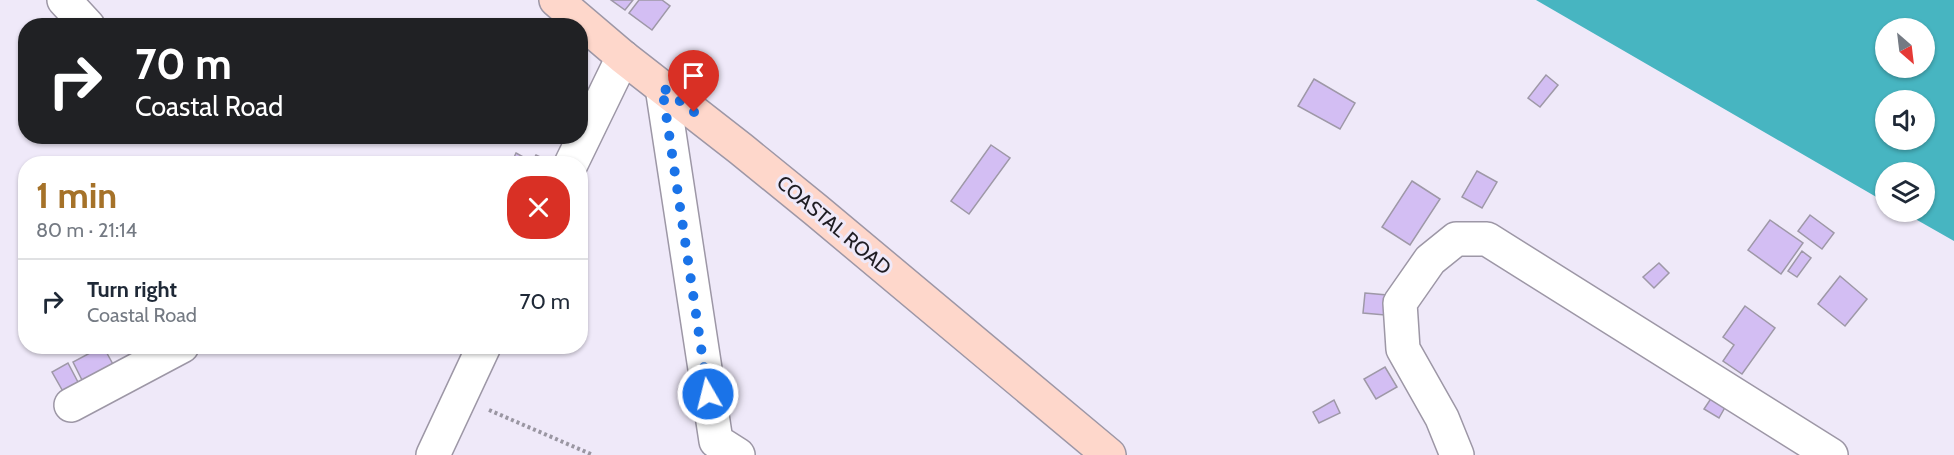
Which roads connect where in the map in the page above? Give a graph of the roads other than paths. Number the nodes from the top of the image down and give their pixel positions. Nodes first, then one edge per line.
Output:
1 (64, 0) edge
2 (556, 0) edge
3 (81, 18) edge
4 (577, 18) edge
5 (588, 27) edge
6 (623, 57) junction
7 (662, 87) junction
8 (588, 129) edge
9 (167, 354) edge
10 (480, 354) edge
11 (71, 405) dead end
12 (433, 455) edge
13 (738, 455) edge
14 (1109, 455) edge
15 (1457, 455) edge
16 (1831, 455) edge

1 - 3 street
2 - 4 street, COASTAL ROAD
5 - 6 street, COASTAL ROAD
6 - 7 street, COASTAL ROAD
6 - 8 street
7 - 13 street
7 - 14 street, COASTAL ROAD
9 - 11 street
10 - 12 street
15 - 16 street

